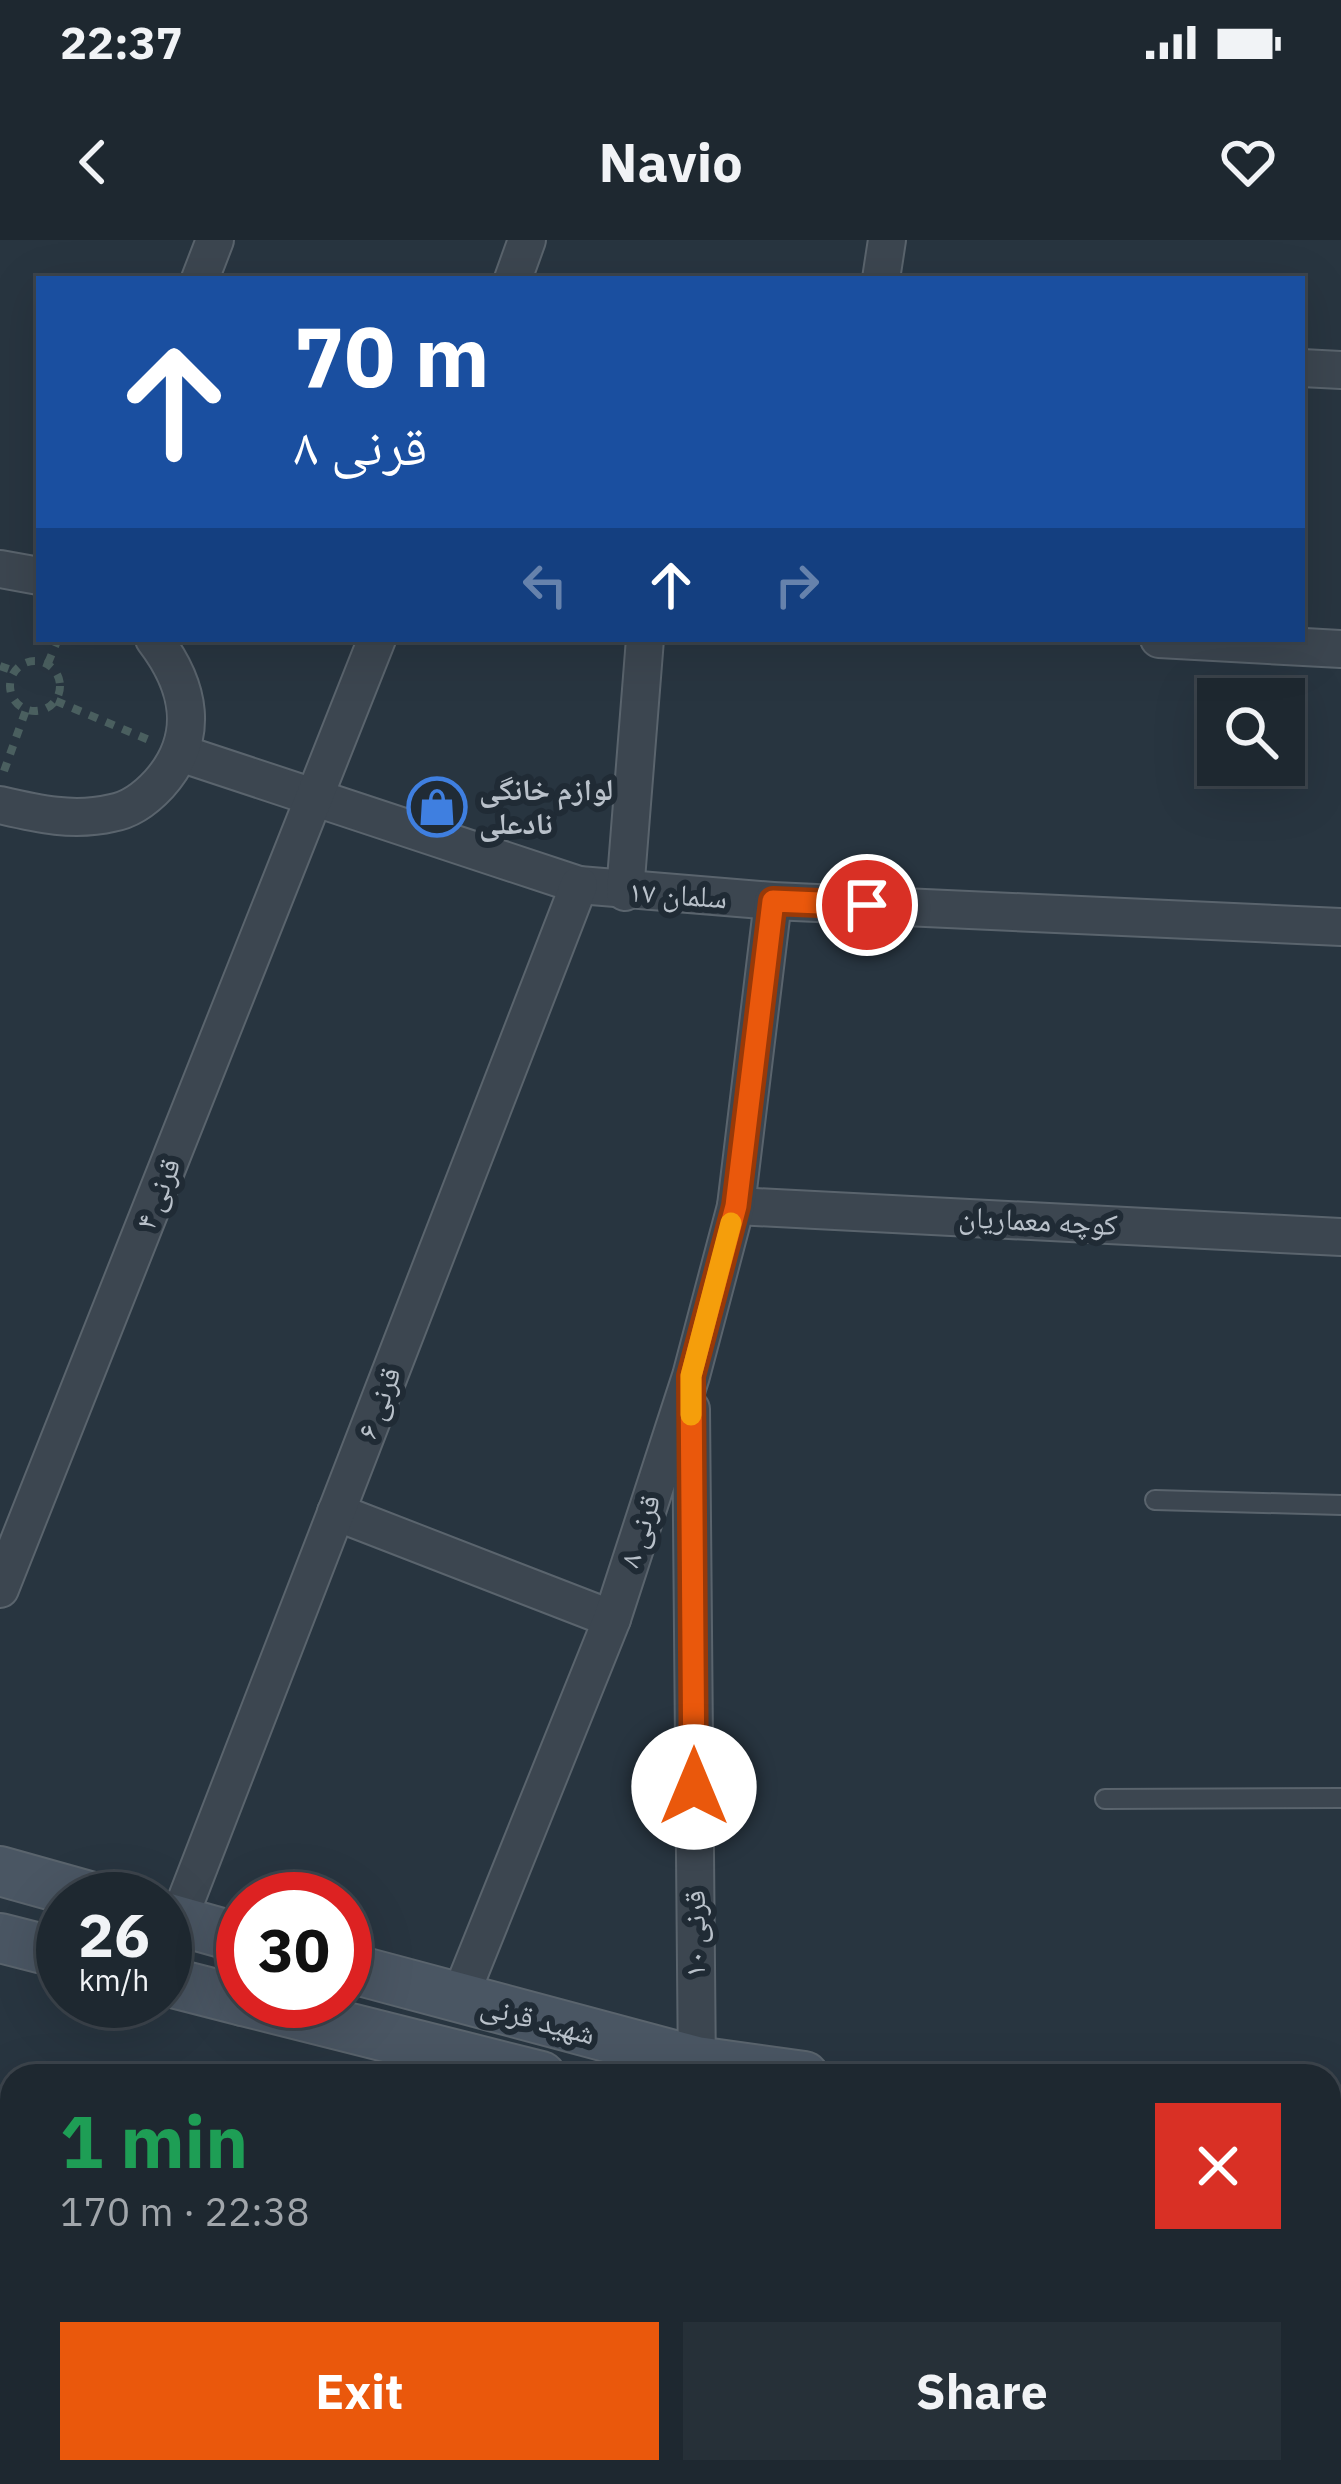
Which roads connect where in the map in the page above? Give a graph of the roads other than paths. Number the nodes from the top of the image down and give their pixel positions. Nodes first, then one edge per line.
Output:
1 (215, 240) edge
2 (527, 240) edge
3 (886, 240) edge
4 (201, 276) edge
5 (514, 276) edge
6 (880, 276) edge
7 (1305, 368) edge
8 (1341, 370) edge
9 (0, 569) edge
10 (36, 575) edge
11 (156, 642) edge
12 (375, 642) edge
13 (645, 642) edge
14 (1209, 642) edge
15 (1341, 650) edge
16 (180, 753) junction
17 (316, 800) junction
18 (0, 806) edge
19 (579, 885) junction
20 (625, 892) junction
21 (773, 901) junction
22 (1341, 928) edge
23 (736, 1206) junction
24 (1341, 1237) edge
25 (691, 1376) junction
26 (1155, 1500) dead end
27 (1341, 1504) edge
28 (336, 1512) junction
29 (0, 1588) edge
30 (612, 1618) junction
31 (1341, 1798) edge
32 (1105, 1799) dead end
33 (0, 1871) edge
34 (190, 1872) edge
35 (36, 1881) edge
36 (0, 1937) edge
37 (36, 1947) edge
38 (372, 1975) edge
39 (459, 1999) junction
40 (351, 2028) edge
41 (494, 2064) edge
42 (680, 2064) edge
43 (697, 2064) edge

1 - 4 street
2 - 5 street
3 - 6 street
7 - 8 street
9 - 10 street
11 - 16 street
12 - 17 street, قرنی ۴
13 - 20 street
14 - 15 street
16 - 17 street, سلمان ۱۷
16 - 18 street
17 - 19 street, سلمان ۱۷
17 - 29 street, قرنی ۴
19 - 20 street, سلمان ۱۷
19 - 28 street, قرنی ۶
20 - 21 street, سلمان ۱۷
21 - 22 street, سلمان ۱۷
21 - 23 street, قرنی ۸
23 - 24 street, کوچه معماریان
23 - 25 street, قرنی ۸
25 - 30 street, قرنی ۸
25 - 43 street, قرنی ۱۰
26 - 27 lane
28 - 30 street
28 - 34 street, قرنی ۶
30 - 39 street, قرنی ۸
31 - 32 lane
33 - 35 main road
36 - 37 main road
38 - 39 main road, شهید قرنی
39 - 42 main road, شهید قرنی
40 - 41 main road, شهید قرنی

